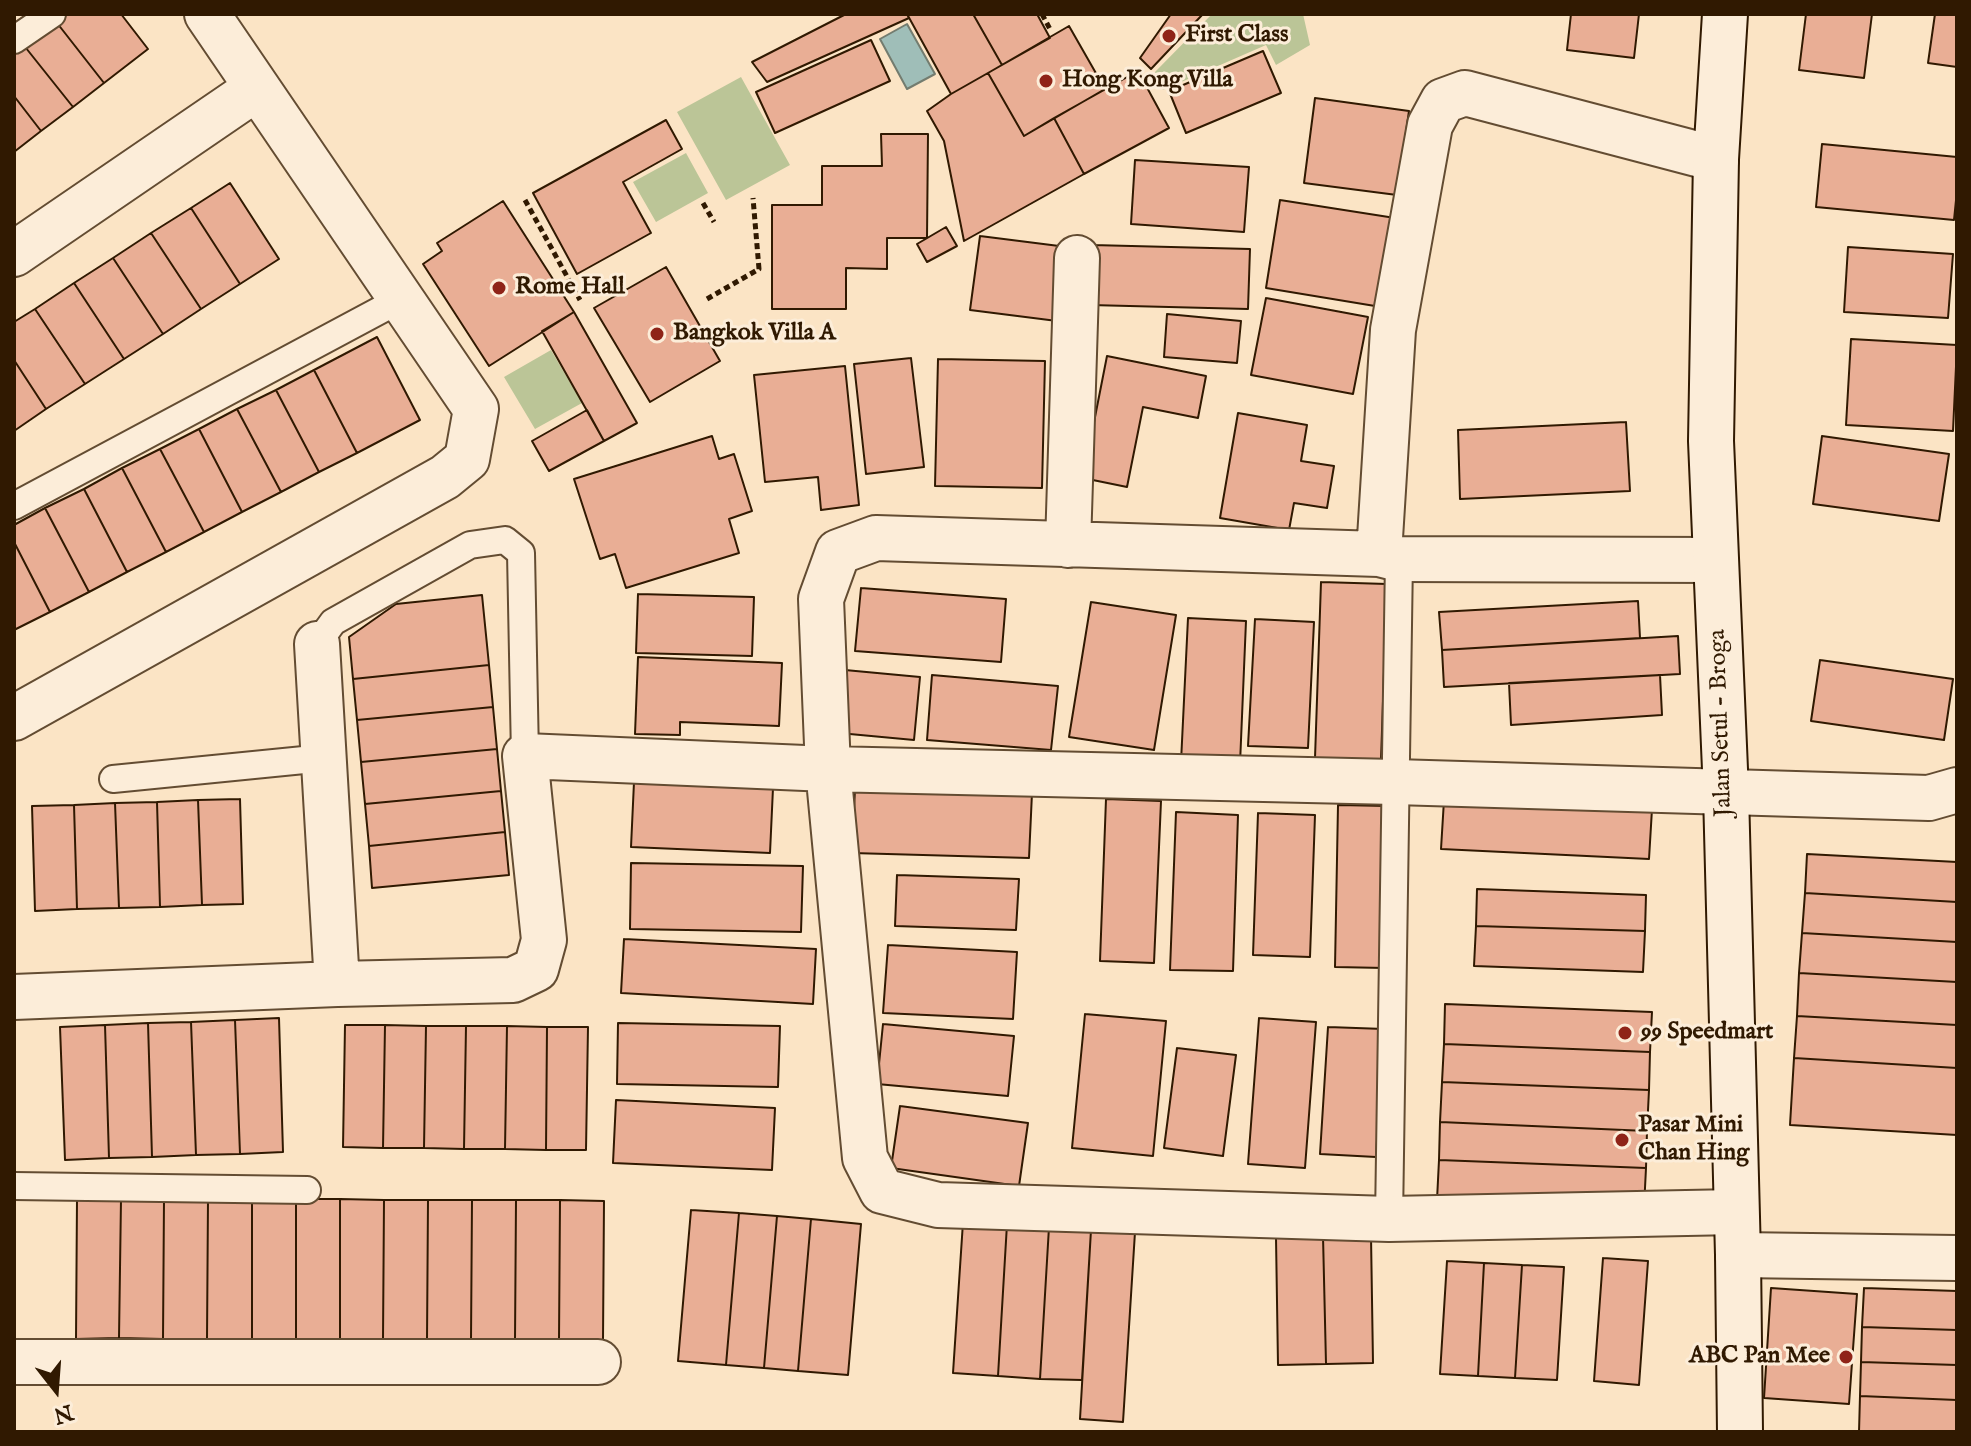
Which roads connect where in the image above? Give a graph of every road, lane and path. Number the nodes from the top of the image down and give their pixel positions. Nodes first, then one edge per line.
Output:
1 (52, 14) edge
2 (207, 14) edge
3 (1042, 14) edge
4 (1725, 14) edge
5 (1051, 31) dead end
6 (14, 40) edge
7 (257, 88) junction
8 (1716, 159) junction
9 (753, 198) dead end
10 (525, 200) dead end
11 (703, 203) dead end
12 (714, 222) dead end
13 (14, 254) edge
14 (1077, 258) dead end
15 (401, 299) junction
16 (707, 299) dead end
17 (580, 300) dead end
18 (14, 506) edge
19 (1068, 545) junction
20 (1389, 557) junction
21 (1715, 560) junction
22 (317, 644) joint
23 (14, 718) edge
24 (525, 756) junction
25 (324, 758) junction
26 (828, 769) junction
27 (113, 779) dead end
28 (1395, 782) junction
29 (1957, 790) edge
30 (1726, 793) junction
31 (337, 984) junction
32 (14, 997) edge
33 (14, 1186) edge
34 (307, 1190) dead end
35 (1389, 1219) junction
36 (1737, 1234) junction
37 (1957, 1258) edge
38 (14, 1362) edge
39 (598, 1362) dead end
40 (1740, 1432) edge

1 - 6 lane
2 - 7 street
3 - 5 path
4 - 8 street, Jalan Setul - Broga
7 - 13 street
7 - 15 street
8 - 20 street
8 - 21 street, Jalan Setul - Broga
9 - 16 path
10 - 17 path
11 - 12 path
14 - 19 street
15 - 18 lane
15 - 23 street
19 - 20 street
19 - 26 street
20 - 21 street
20 - 28 lane
21 - 30 street, Jalan Setul - Broga
22 - 24 lane
22 - 25 street
24 - 26 street
24 - 31 street
25 - 27 lane
25 - 31 street
26 - 28 street
26 - 35 street
28 - 30 street
28 - 35 lane
29 - 30 street
30 - 36 street, Jalan Setul - Broga
31 - 32 street
33 - 34 lane
35 - 36 street
36 - 37 street
36 - 40 street, Jalan Setul - Broga
38 - 39 street

